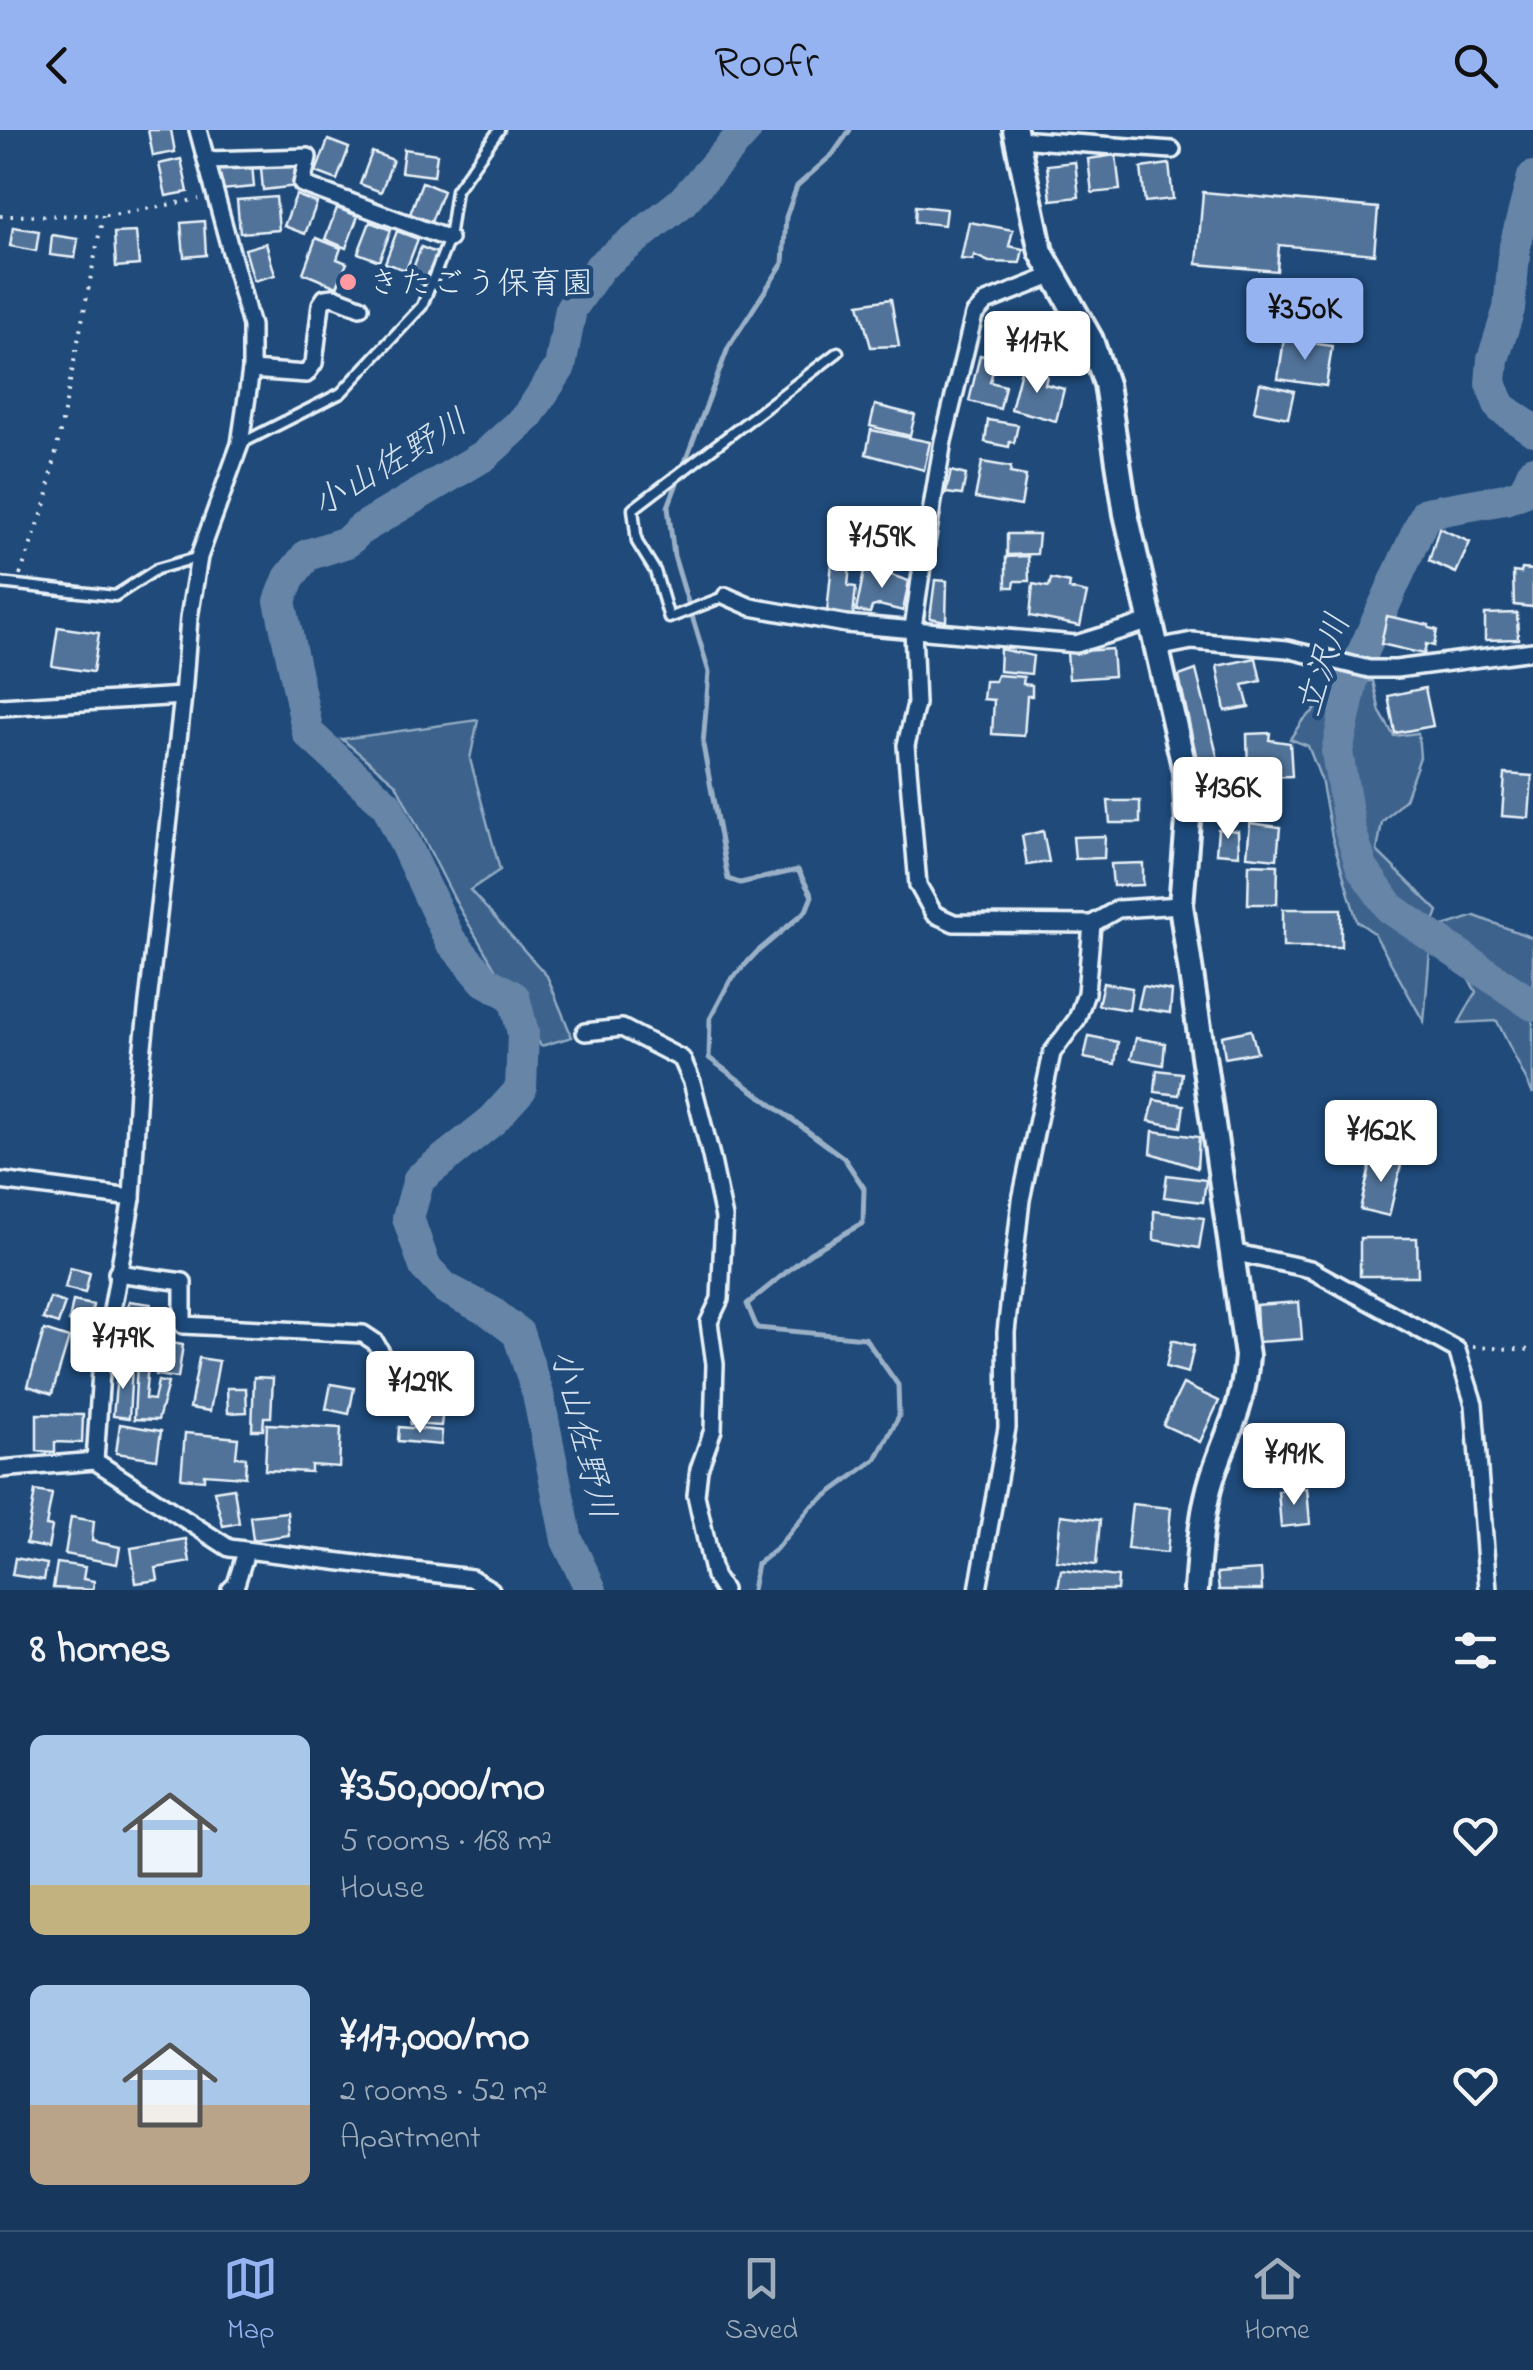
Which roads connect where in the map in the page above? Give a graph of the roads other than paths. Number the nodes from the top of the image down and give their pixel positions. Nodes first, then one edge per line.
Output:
1 (198, 130) edge
2 (500, 130) edge
3 (1016, 134) edge
4 (1172, 150) dead end
5 (207, 160) junction
6 (449, 239) junction
7 (1052, 276) junction
8 (360, 306) dead end
9 (838, 352) dead end
10 (252, 370) junction
11 (240, 444) junction
12 (199, 557) junction
13 (0, 583) edge
14 (726, 596) joint
15 (1150, 621) junction
16 (913, 628) junction
17 (1156, 648) junction
18 (1533, 651) edge
19 (183, 696) junction
20 (0, 707) edge
21 (1181, 906) junction
22 (1092, 924) junction
23 (585, 1032) dead end
24 (0, 1181) edge
25 (132, 1198) junction
26 (1232, 1252) junction
27 (116, 1273) junction
28 (386, 1361) dead end
29 (95, 1461) junction
30 (0, 1470) edge
31 (246, 1552) junction
32 (230, 1590) edge
33 (491, 1590) edge
34 (723, 1590) edge
35 (978, 1590) edge
36 (1196, 1590) edge
37 (1488, 1590) edge

1 - 5 street
2 - 6 lane
3 - 4 street
3 - 7 street
5 - 6 street
5 - 10 street
6 - 11 lane
7 - 15 street
7 - 16 street
8 - 10 street
9 - 14 lane
10 - 11 street
11 - 12 street
12 - 13 lane
12 - 19 street
14 - 16 street
15 - 16 street
15 - 17 street
16 - 22 street
17 - 18 street
17 - 21 street
19 - 20 street
19 - 25 street
21 - 22 street
21 - 26 street
22 - 35 street
23 - 34 street
24 - 25 street
25 - 27 street
26 - 36 street
26 - 37 street
27 - 28 street
27 - 29 street
29 - 30 street
29 - 31 street
31 - 32 street
31 - 33 street

